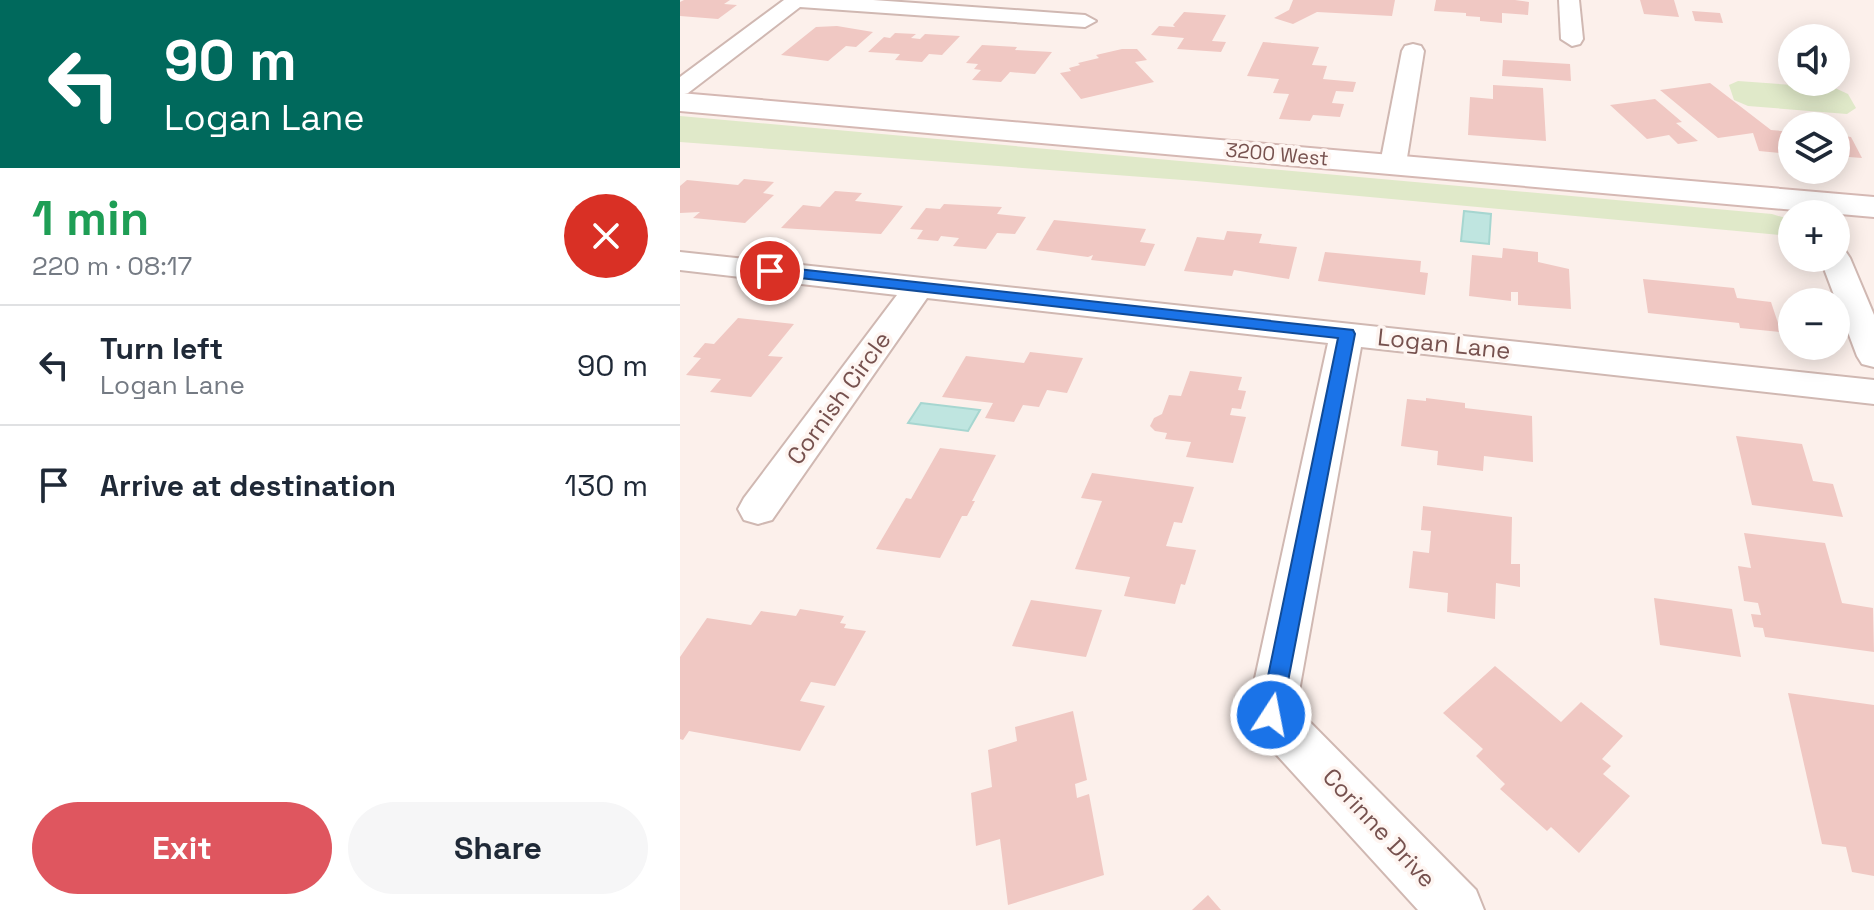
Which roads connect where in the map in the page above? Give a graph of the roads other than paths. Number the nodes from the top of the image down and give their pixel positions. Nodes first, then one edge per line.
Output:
1 (797, 0) edge
2 (1569, 0) edge
3 (1085, 21) dead end
4 (1572, 39) dead end
5 (1413, 51) dead end
6 (680, 88) edge
7 (680, 102) edge
8 (1393, 164) junction
9 (1778, 204) edge
10 (1850, 207) edge
11 (1874, 207) edge
12 (680, 261) edge
13 (1841, 272) edge
14 (919, 287) junction
15 (1347, 334) junction
16 (1874, 356) edge
17 (1874, 392) edge
18 (758, 509) dead end
19 (1456, 910) edge

1 - 3 street
1 - 6 street
2 - 4 street
5 - 8 street
7 - 8 street, 3200 West
8 - 9 street, 3200 West
10 - 11 street, 3200 West
12 - 14 street, Logan Lane
13 - 16 street
14 - 15 street, Logan Lane
14 - 18 street, Cornish Circle
15 - 17 street, Logan Lane
15 - 19 street, Corinne Drive

